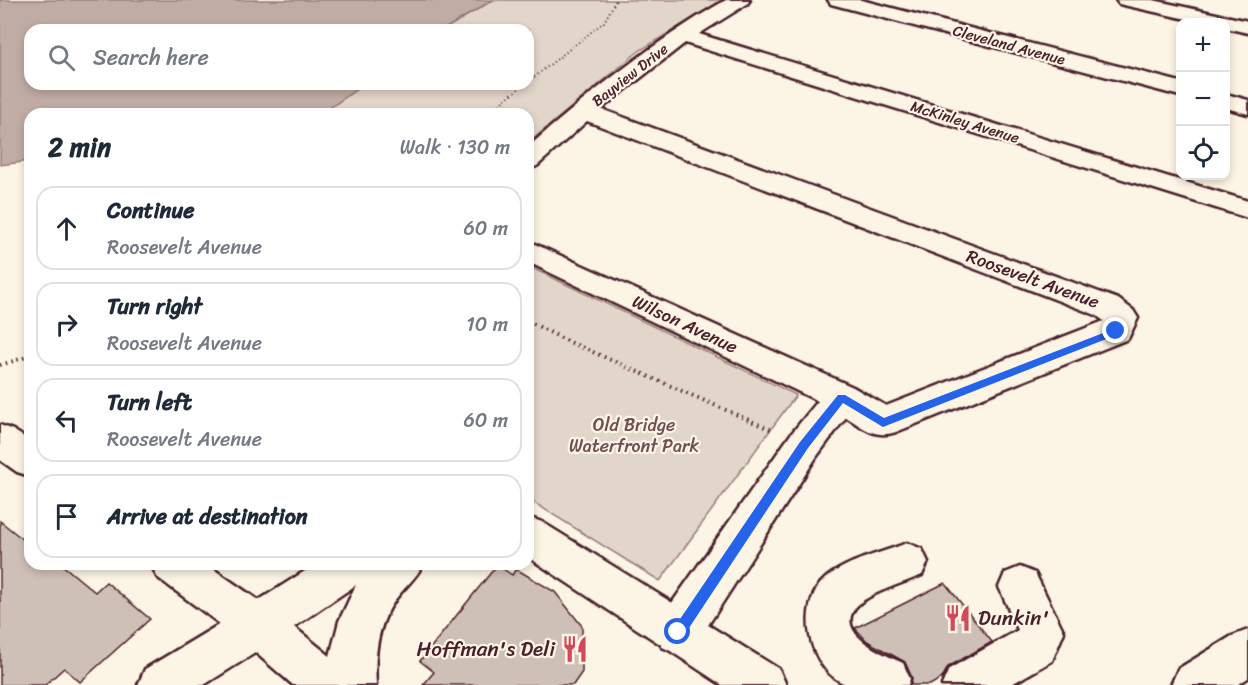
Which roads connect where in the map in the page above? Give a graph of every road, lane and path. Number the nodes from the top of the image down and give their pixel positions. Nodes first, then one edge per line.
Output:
1 (616, 0) edge
2 (740, 0) edge
3 (838, 0) edge
4 (1126, 0) edge
5 (1248, 27) edge
6 (682, 34) junction
7 (534, 77) edge
8 (1176, 88) edge
9 (517, 90) edge
10 (1230, 102) edge
11 (1248, 107) edge
12 (497, 108) edge
13 (583, 111) junction
14 (534, 155) edge
15 (1248, 210) edge
16 (534, 253) edge
17 (534, 324) edge
18 (24, 358) edge
19 (0, 365) edge
20 (841, 398) junction
21 (0, 440) edge
22 (804, 445) junction
23 (24, 457) edge
24 (534, 539) edge
25 (907, 562) dead end
26 (180, 570) edge
27 (343, 570) edge
28 (396, 570) edge
29 (1020, 587) dead end
30 (258, 626) junction
31 (678, 632) junction
32 (1248, 652) edge
33 (887, 679) dead end
34 (161, 685) edge
35 (329, 685) edge
36 (353, 685) edge
37 (763, 685) edge
38 (965, 685) edge
39 (1194, 685) edge

1 - 7 path
2 - 6 main road, Bayview Drive
3 - 8 main road, Cleveland Avenue
4 - 5 main road
6 - 13 main road, Bayview Drive
6 - 15 main road, McKinley Avenue
9 - 12 path
10 - 11 main road
13 - 14 main road, Bayview Drive
13 - 20 main road, Roosevelt Avenue
16 - 20 main road, Wilson Avenue
17 - 22 path
18 - 19 path
20 - 22 main road
21 - 23 main road
22 - 31 main road
24 - 31 main road
25 - 33 main road
26 - 30 main road
27 - 30 main road
28 - 36 main road
29 - 38 main road
30 - 34 main road
30 - 35 main road
31 - 37 main road
32 - 39 main road

